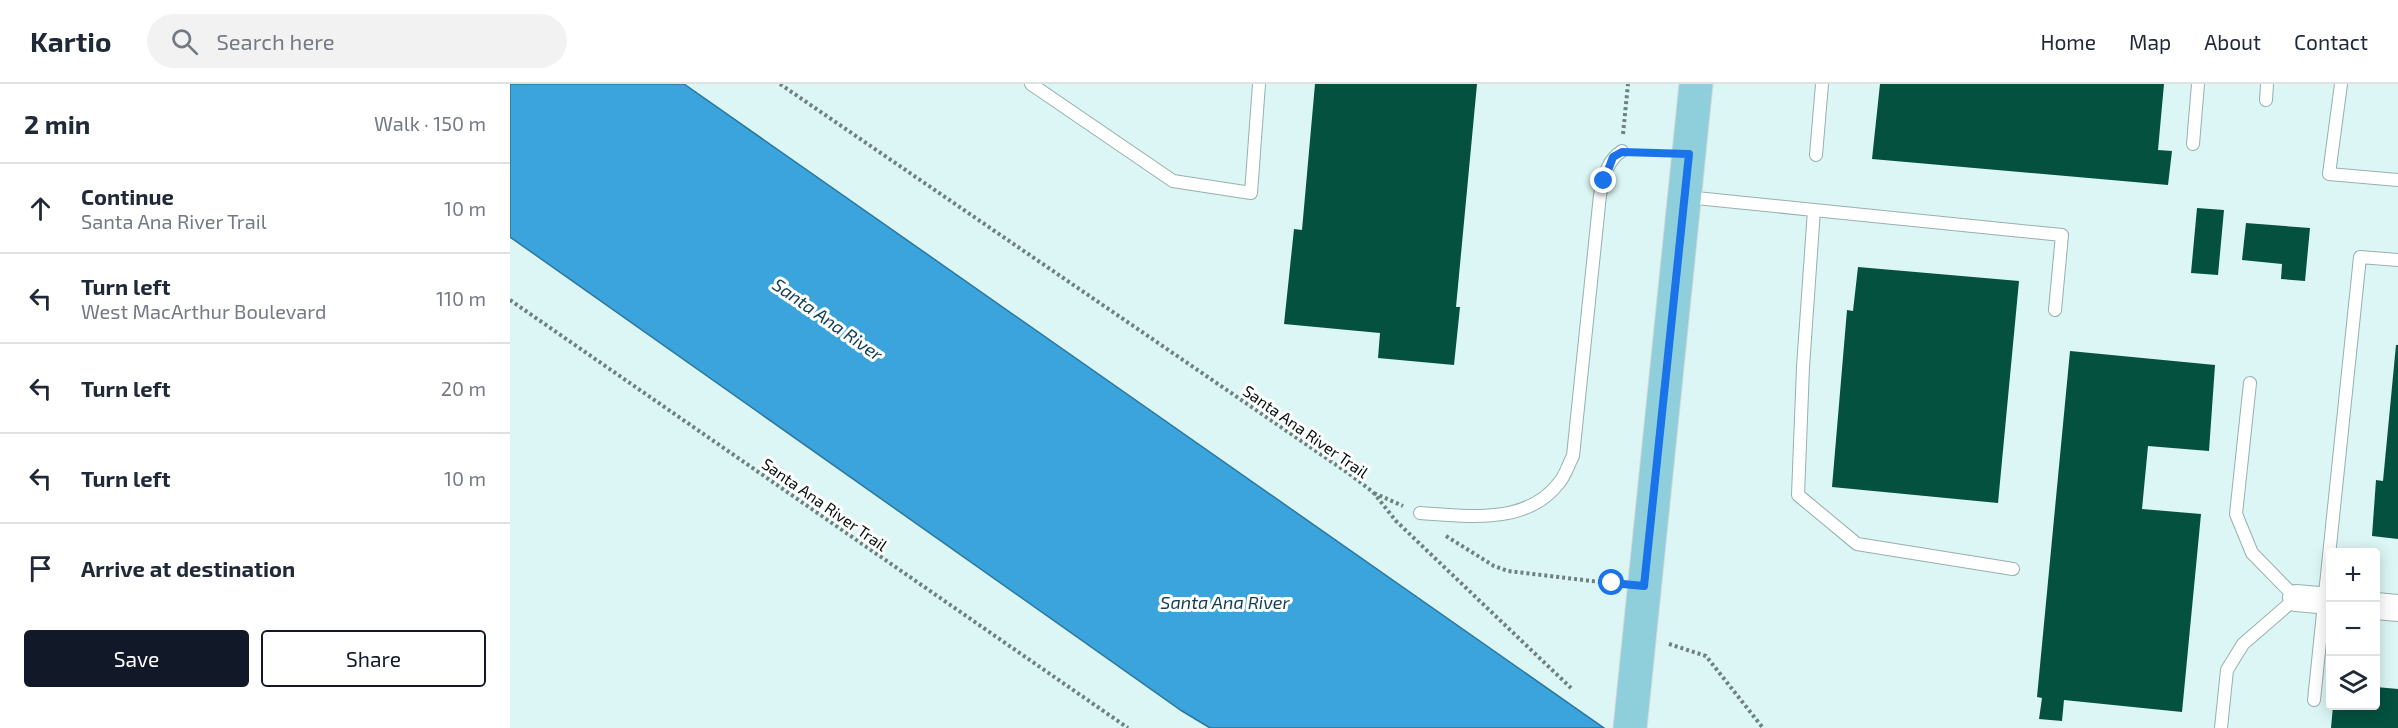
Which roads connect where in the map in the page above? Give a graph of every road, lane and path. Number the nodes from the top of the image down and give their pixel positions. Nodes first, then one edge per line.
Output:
1 (780, 84) edge
2 (1031, 84) edge
3 (1259, 84) edge
4 (1628, 84) edge
5 (1696, 84) edge
6 (1822, 84) edge
7 (2198, 84) edge
8 (2267, 84) edge
9 (2341, 84) edge
10 (2266, 100) dead end
11 (2193, 144) dead end
12 (1622, 152) junction
13 (1689, 154) junction
14 (1816, 155) dead end
15 (2398, 180) edge
16 (1685, 196) junction
17 (1815, 210) junction
18 (2398, 260) edge
19 (510, 300) edge
20 (2055, 310) dead end
21 (2250, 383) dead end
22 (1373, 492) junction
23 (1420, 513) junction
24 (2333, 548) edge
25 (2013, 569) dead end
26 (1644, 586) junction
27 (2296, 598) junction
28 (2326, 601) edge
29 (2328, 602) edge
30 (2380, 606) edge
31 (2398, 608) edge
32 (1639, 640) junction
33 (1571, 688) dead end
34 (2314, 700) dead end
35 (1128, 728) edge
36 (1630, 728) edge
37 (1763, 728) edge
38 (2221, 728) edge

1 - 22 path, Santa Ana River Trail
2 - 3 lane
4 - 12 path
5 - 13 main road
6 - 14 lane
7 - 11 lane
8 - 10 lane
9 - 15 lane
12 - 13 path
12 - 23 lane
13 - 16 main road
16 - 17 lane
16 - 26 main road
17 - 20 lane
17 - 25 lane
18 - 24 lane
19 - 35 path, Santa Ana River Trail
21 - 27 lane
22 - 23 path, Santa Ana River Trail
22 - 33 path, Santa Ana River Trail
23 - 26 path, Santa Ana River Trail
26 - 32 main road
27 - 28 street
27 - 38 lane
29 - 34 lane
30 - 31 street
32 - 36 main road
32 - 37 path

